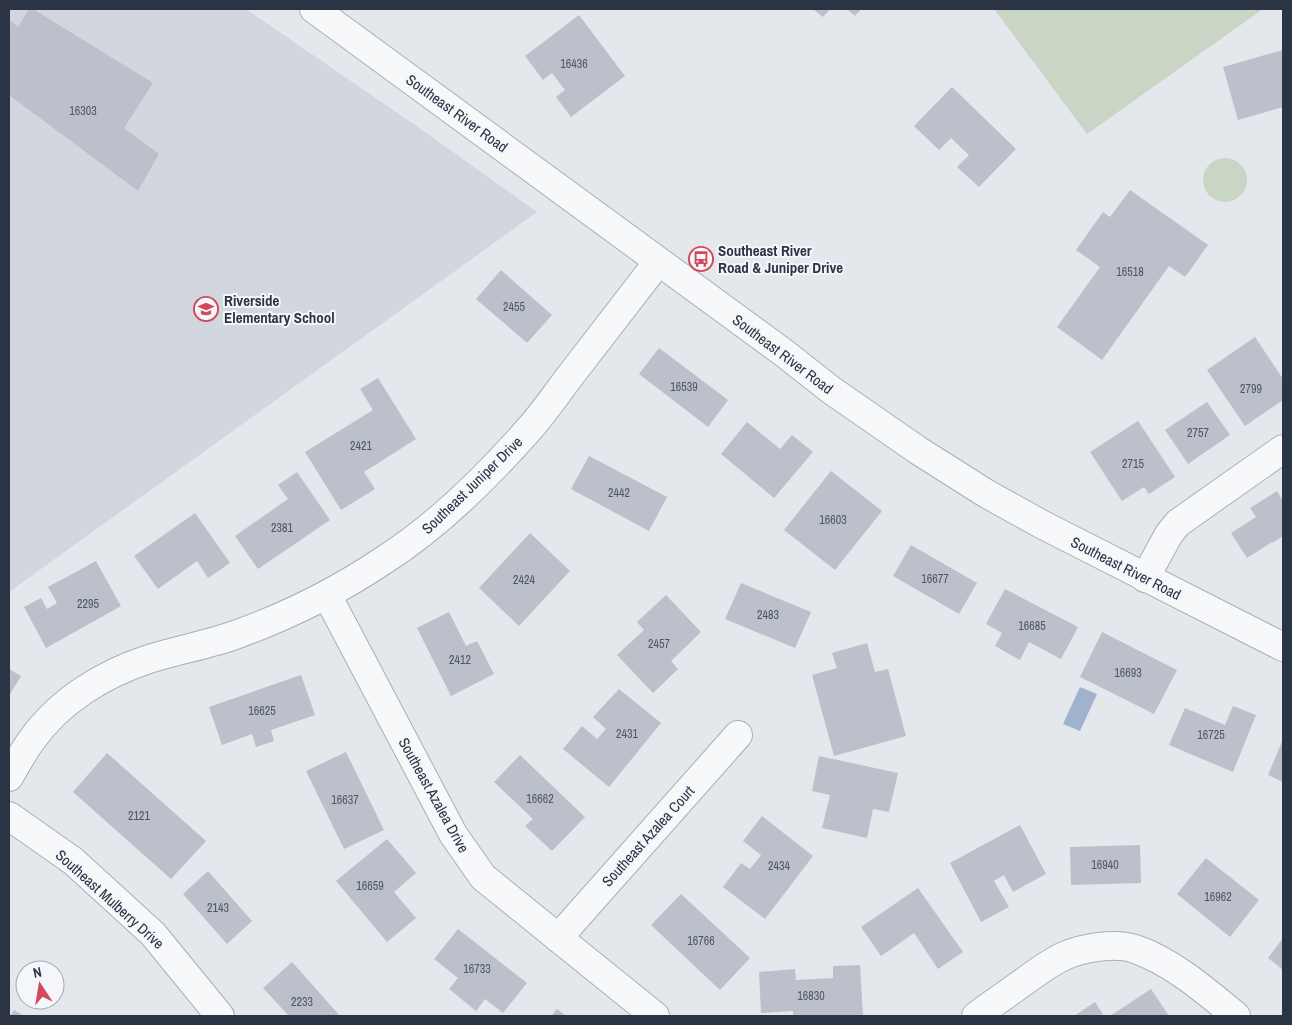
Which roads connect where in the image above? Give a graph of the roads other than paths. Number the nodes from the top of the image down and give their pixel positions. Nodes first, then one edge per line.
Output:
1 (327, 12) edge
2 (658, 262) junction
3 (1283, 449) edge
4 (1145, 578) junction
5 (327, 595) junction
6 (1283, 647) edge
7 (738, 735) dead end
8 (9, 777) edge
9 (9, 816) edge
10 (558, 938) junction
11 (220, 1016) edge
12 (655, 1016) edge
13 (976, 1016) edge
14 (1236, 1016) edge

1 - 2 street, Southeast River Road
2 - 4 street, Southeast River Road
2 - 5 street, Southeast Juniper Drive
3 - 4 street
4 - 6 street, Southeast River Road
5 - 8 street, Southeast Juniper Drive
5 - 10 street, Southeast Azalea Drive
7 - 10 street, Southeast Azalea Court
9 - 11 street, Southeast Mulberry Drive
10 - 12 street, Southeast Azalea Drive
13 - 14 street

